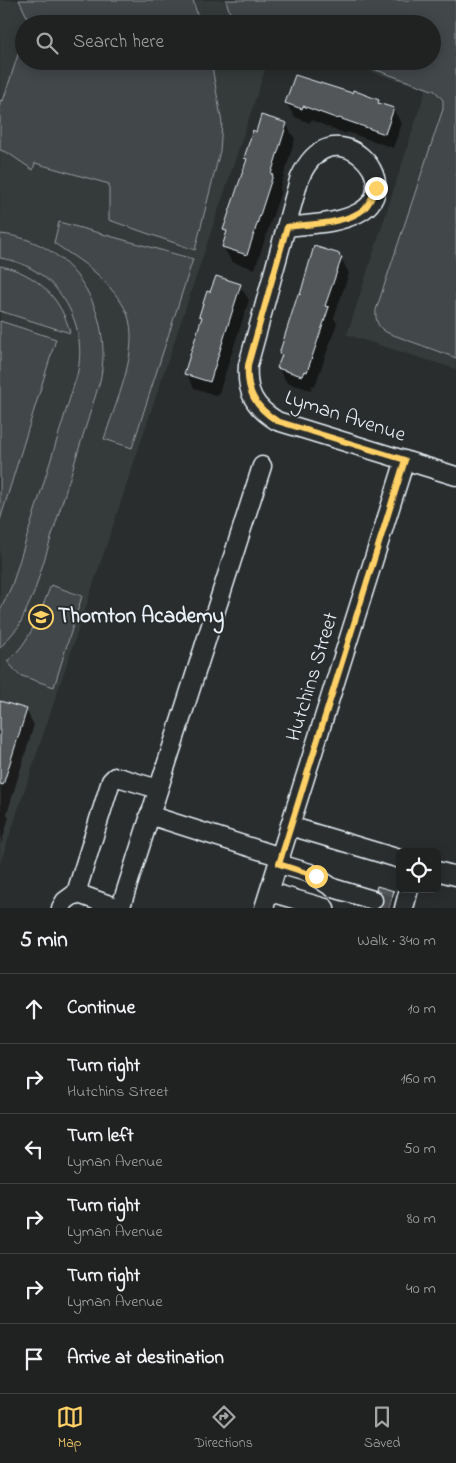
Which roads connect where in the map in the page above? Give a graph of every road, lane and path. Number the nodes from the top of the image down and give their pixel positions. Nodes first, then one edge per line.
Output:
1 (287, 227) junction
2 (405, 460) junction
3 (262, 466) dead end
4 (456, 476) edge
5 (158, 789) junction
6 (150, 815) junction
7 (290, 826) junction
8 (396, 858) edge
9 (280, 860) junction
10 (441, 872) edge
11 (456, 876) edge
12 (327, 883) junction
13 (76, 893) junction
14 (267, 900) edge
15 (391, 901) tunnel mouth
16 (317, 907) edge
17 (61, 908) edge

1 - 1 street, Lyman Avenue
1 - 2 street, Lyman Avenue
2 - 4 street, Lyman Avenue
2 - 7 street, Hutchins Street
3 - 5 street
5 - 6 street
5 - 13 street
6 - 9 street
6 - 13 street
7 - 8 street
7 - 9 street, Hutchins Street
9 - 12 street
9 - 14 street, Hutchins Street
10 - 11 street
12 - 15 street
12 - 16 street
13 - 17 street
14 - 16 street

